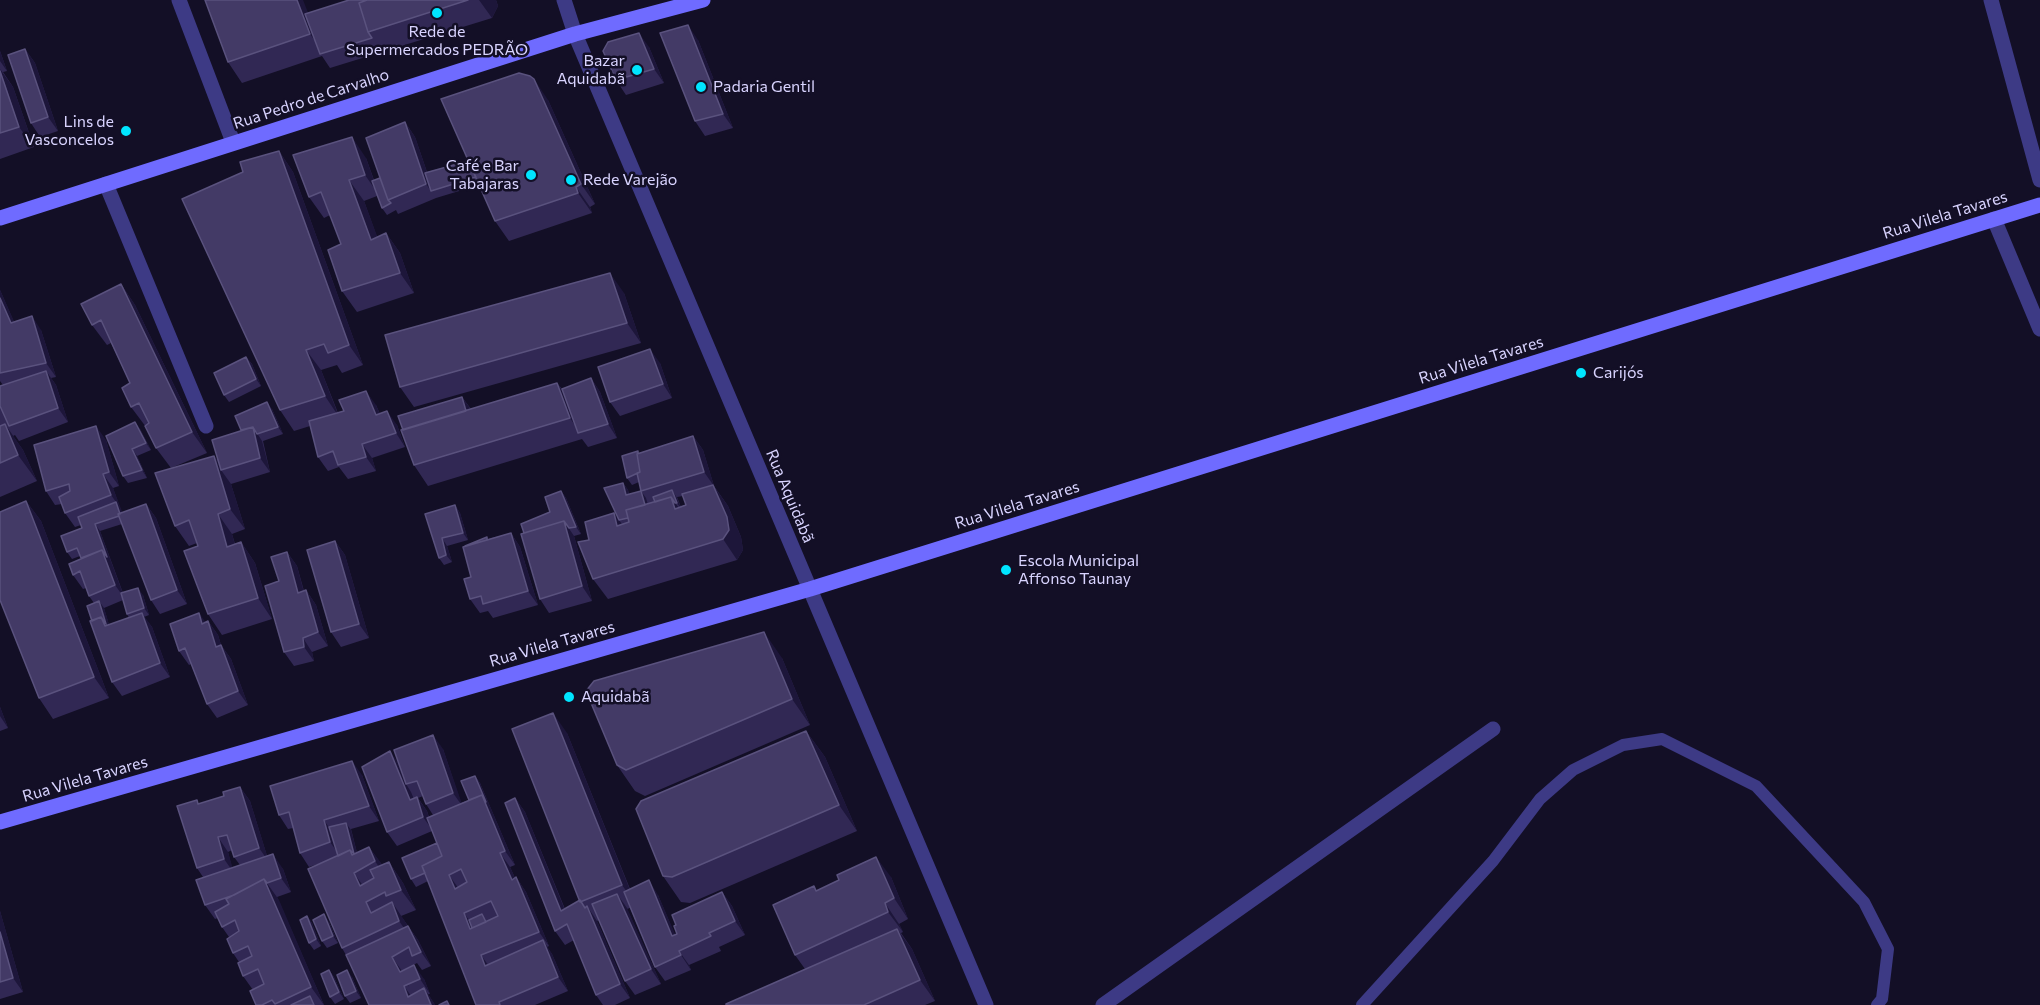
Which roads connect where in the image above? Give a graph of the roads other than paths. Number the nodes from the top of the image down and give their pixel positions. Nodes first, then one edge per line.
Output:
1 (179, 0) edge
2 (564, 0) edge
3 (703, 0) edge
4 (1991, 0) edge
5 (575, 34) junction
6 (233, 142) junction
7 (2040, 180) edge
8 (106, 184) junction
9 (2040, 205) edge
10 (0, 218) edge
11 (1994, 219) junction
12 (2040, 329) edge
13 (206, 426) dead end
14 (810, 589) junction
15 (1493, 729) dead end
16 (0, 822) edge
17 (986, 1005) edge
18 (1103, 1005) edge
19 (1362, 1005) edge
20 (1877, 1005) edge

1 - 6 street
2 - 5 street, Rua Aquidabã
3 - 5 street, Rua Pedro de Carvalho
4 - 7 street
5 - 6 street, Rua Pedro de Carvalho
5 - 14 street, Rua Aquidabã
6 - 8 street, Rua Pedro de Carvalho
8 - 10 street, Rua Pedro de Carvalho
8 - 13 street
9 - 11 street, Rua Vilela Tavares
11 - 12 street
11 - 14 street, Rua Vilela Tavares
14 - 16 street, Rua Vilela Tavares
14 - 17 street, Rua Aquidabã
15 - 18 street
19 - 20 lane

